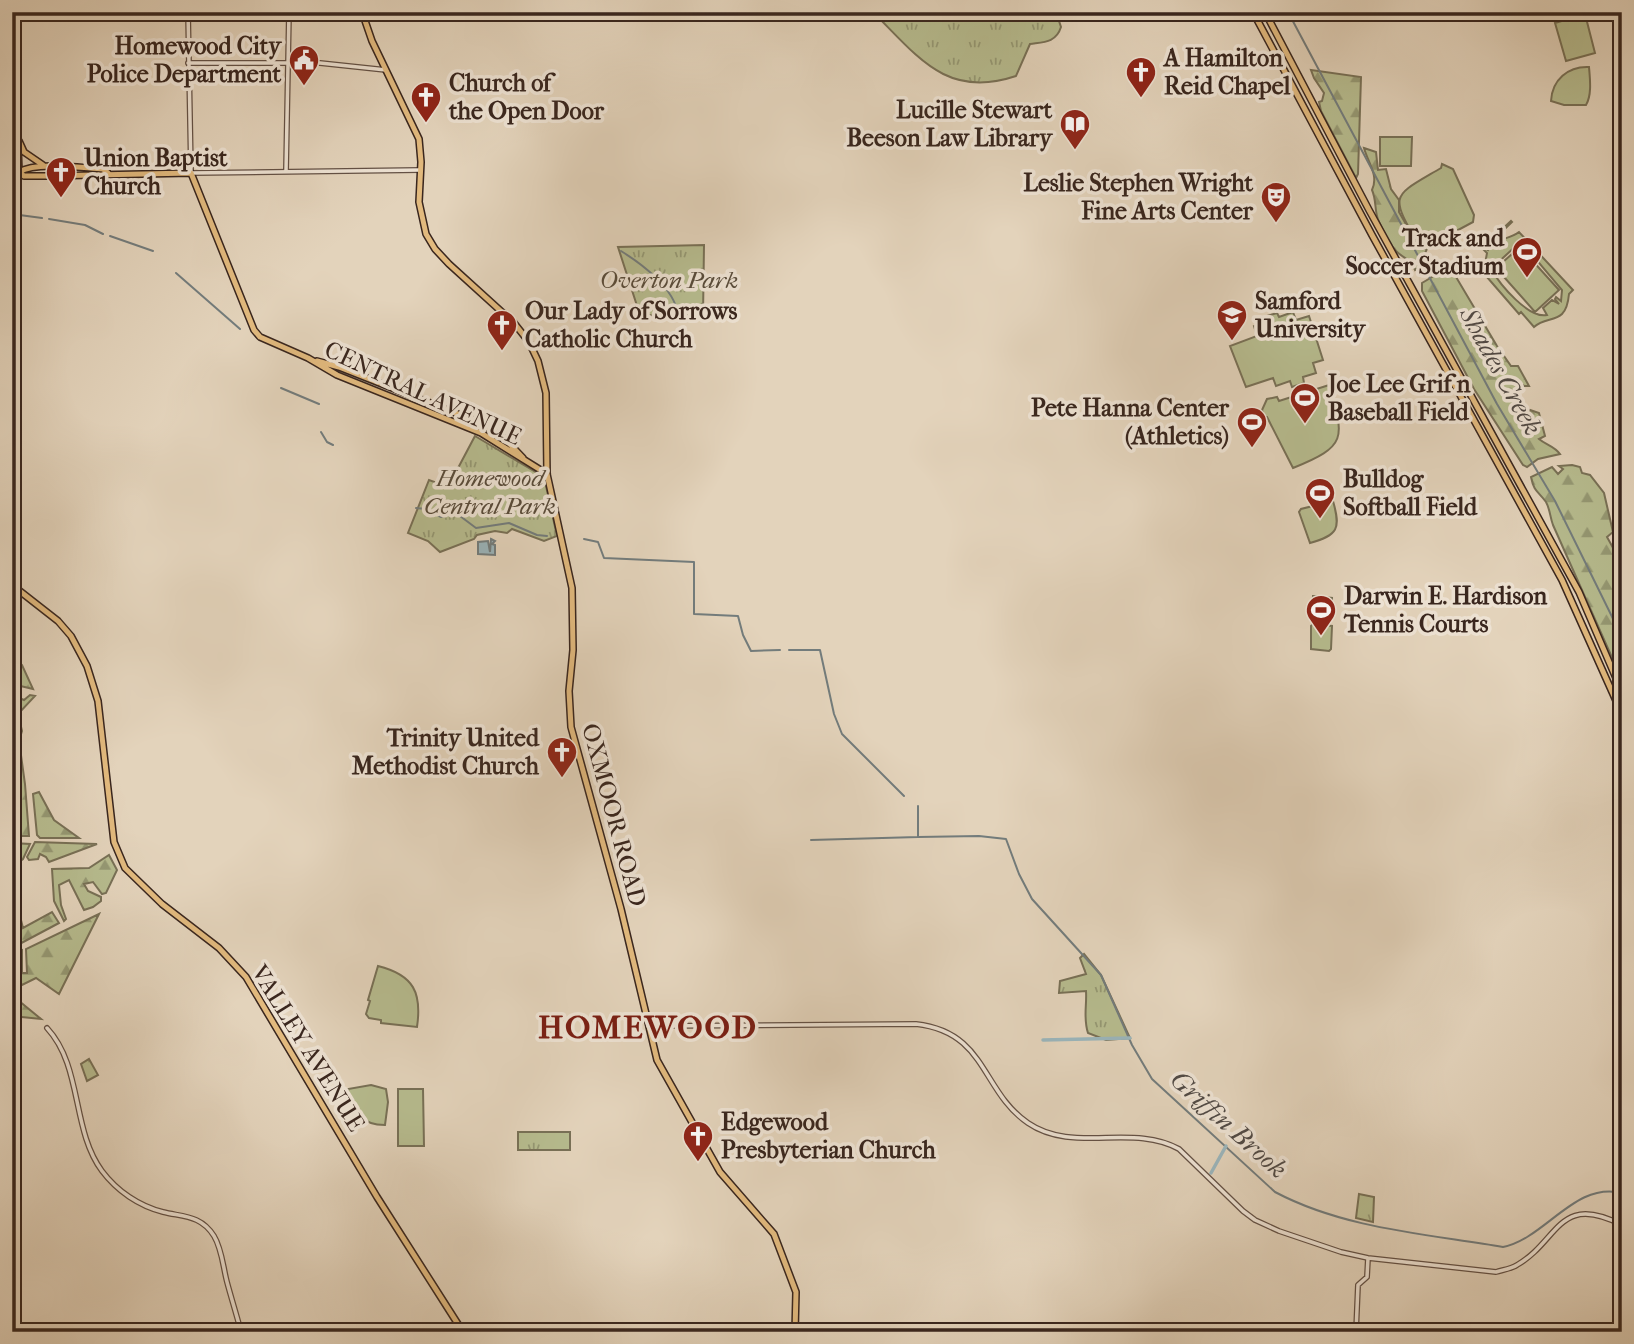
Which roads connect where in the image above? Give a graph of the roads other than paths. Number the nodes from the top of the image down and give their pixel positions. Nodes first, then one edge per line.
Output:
1 (13, 12) edge
2 (188, 12) edge
3 (289, 12) edge
4 (362, 12) edge
5 (1253, 12) edge
6 (1265, 12) edge
7 (13, 63) edge
8 (188, 63) junction
9 (288, 63) junction
10 (387, 70) junction
11 (18, 139) junction
12 (46, 167) junction
13 (420, 170) junction
14 (286, 171) junction
15 (15, 172) edge
16 (108, 173) junction
17 (191, 173) junction
18 (547, 452) junction
19 (531, 464) junction
20 (547, 474) junction
21 (12, 585) edge
22 (1622, 692) edge
23 (1622, 715) edge
24 (648, 1026) junction
25 (47, 1028) dead end
26 (1622, 1225) edge
27 (1368, 1258) junction
28 (243, 1332) edge
29 (463, 1332) edge
30 (795, 1332) edge
31 (1356, 1332) edge

1 - 7 main road
2 - 8 street
3 - 9 street
4 - 10 main road, OXMOOR ROAD
5 - 23 main road
6 - 22 main road
7 - 11 main road
8 - 9 street
8 - 17 street
9 - 10 street
9 - 14 street
10 - 13 main road, OXMOOR ROAD
11 - 12 main road
11 - 15 main road
12 - 15 main road
12 - 16 main road
13 - 14 street
13 - 18 main road, OXMOOR ROAD
14 - 17 street
15 - 16 main road
16 - 17 main road
17 - 19 main road, CENTRAL AVENUE
18 - 19 main road
18 - 20 main road, OXMOOR ROAD
19 - 20 main road, CENTRAL AVENUE
20 - 24 main road, OXMOOR ROAD
21 - 29 main road, VALLEY AVENUE
24 - 27 street
24 - 30 main road, OXMOOR ROAD
25 - 28 street
26 - 27 street
27 - 31 street

